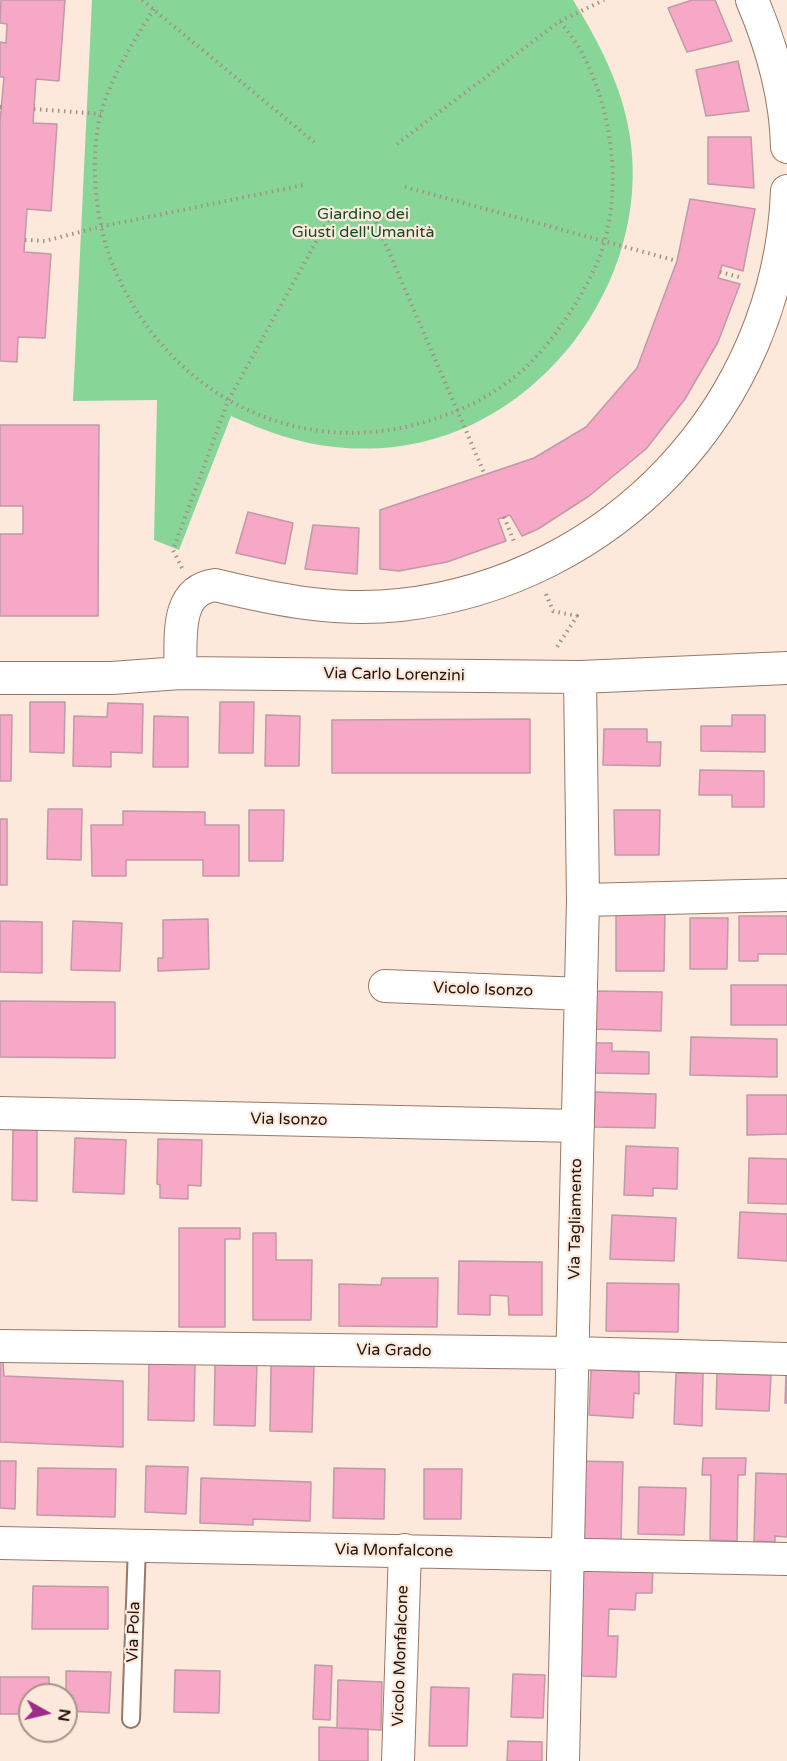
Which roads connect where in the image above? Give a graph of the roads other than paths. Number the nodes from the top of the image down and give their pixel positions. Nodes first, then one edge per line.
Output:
1 (752, 0) edge
2 (787, 147) edge
3 (787, 191) edge
4 (785, 672) edge
5 (180, 673) junction
6 (564, 677) junction
7 (0, 678) edge
8 (787, 895) edge
9 (583, 900) junction
10 (385, 986) dead end
11 (581, 994) junction
12 (0, 1113) edge
13 (578, 1126) junction
14 (0, 1346) edge
15 (573, 1353) junction
16 (787, 1359) edge
17 (0, 1543) edge
18 (137, 1545) junction
19 (405, 1550) junction
20 (566, 1555) junction
21 (787, 1559) edge
22 (131, 1719) dead end
23 (398, 1761) edge
24 (563, 1761) edge

1 - 2 street
3 - 5 street
4 - 6 street, Via Carlo Lorenzini
5 - 6 street, Via Carlo Lorenzini
5 - 7 street, Via Carlo Lorenzini
6 - 9 street, Via Tagliamento
8 - 9 street
9 - 11 street, Via Tagliamento
10 - 11 street, Vicolo Isonzo
11 - 13 street, Via Tagliamento
12 - 13 street, Via Isonzo
13 - 15 street, Via Tagliamento
14 - 15 street, Via Grado
15 - 16 street, Via Grado
15 - 20 street, Via Tagliamento
17 - 18 street, Via Monfalcone
18 - 19 street, Via Monfalcone
18 - 22 lane, Via Pola
19 - 20 street, Via Monfalcone
19 - 23 street, Vicolo Monfalcone
20 - 21 street, Via Monfalcone
20 - 24 street, Via Tagliamento

